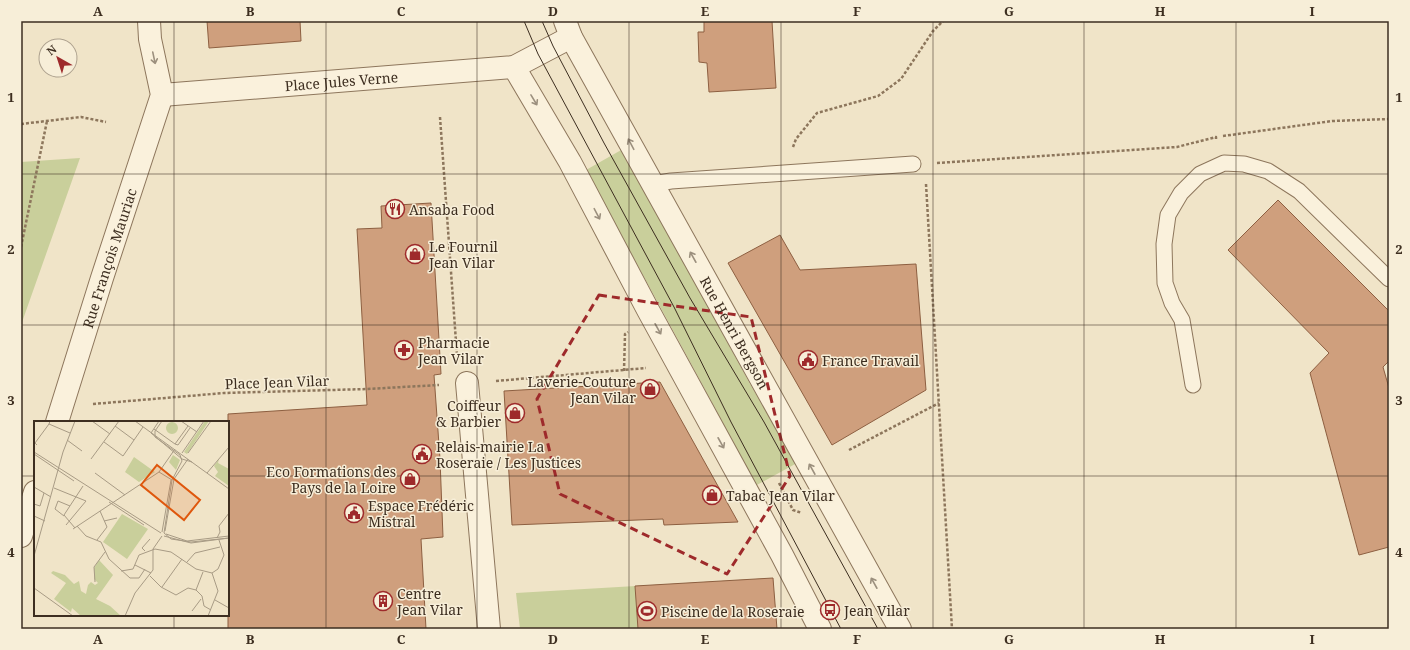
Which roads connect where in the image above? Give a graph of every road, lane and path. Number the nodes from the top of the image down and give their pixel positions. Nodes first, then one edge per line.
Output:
1 (149, 21) edge
2 (943, 21) edge
3 (568, 29) edge
4 (514, 67) junction
5 (162, 95) junction
6 (440, 117) dead end
7 (1389, 119) edge
8 (47, 121) junction
9 (106, 122) dead end
10 (21, 124) edge
11 (1216, 137) junction
12 (1218, 142) dead end
13 (919, 164) junction
14 (787, 173) junction
15 (652, 184) junction
16 (21, 247) edge
17 (1389, 279) edge
18 (631, 330) dead end
19 (646, 368) dead end
20 (624, 371) junction
21 (467, 383) junction
22 (1193, 385) dead end
23 (939, 403) junction
24 (88, 404) dead end
25 (57, 421) edge
26 (849, 450) dead end
27 (783, 481) dead end
28 (779, 483) junction
29 (772, 486) dead end
30 (34, 495) edge
31 (804, 514) dead end
32 (21, 536) edge
33 (489, 629) edge
34 (820, 629) edge
35 (900, 629) edge
36 (952, 629) edge

1 -> 5 street
2 - 14 path
3 - 4 street, Place Jules Verne
15 -> 3 street, Rue Henri Bergson
4 - 5 street, Place Jules Verne
4 -> 34 street
5 - 25 street, Rue François Mauriac
6 - 21 path
7 - 11 path
8 - 9 path
8 - 10 path
8 - 16 path
11 - 12 path
11 - 13 path
13 - 14 lane
13 - 23 path
14 - 15 lane
35 -> 15 street, Rue Henri Bergson
17 - 22 lane
18 - 20 path
19 - 20 path, Place Jean Vilar
20 - 21 path, Place Jean Vilar
21 - 24 path, Place Jean Vilar
21 - 33 street
23 - 26 path
23 - 36 path
27 - 28 path
28 - 29 path
28 - 31 path
30 - 32 street

